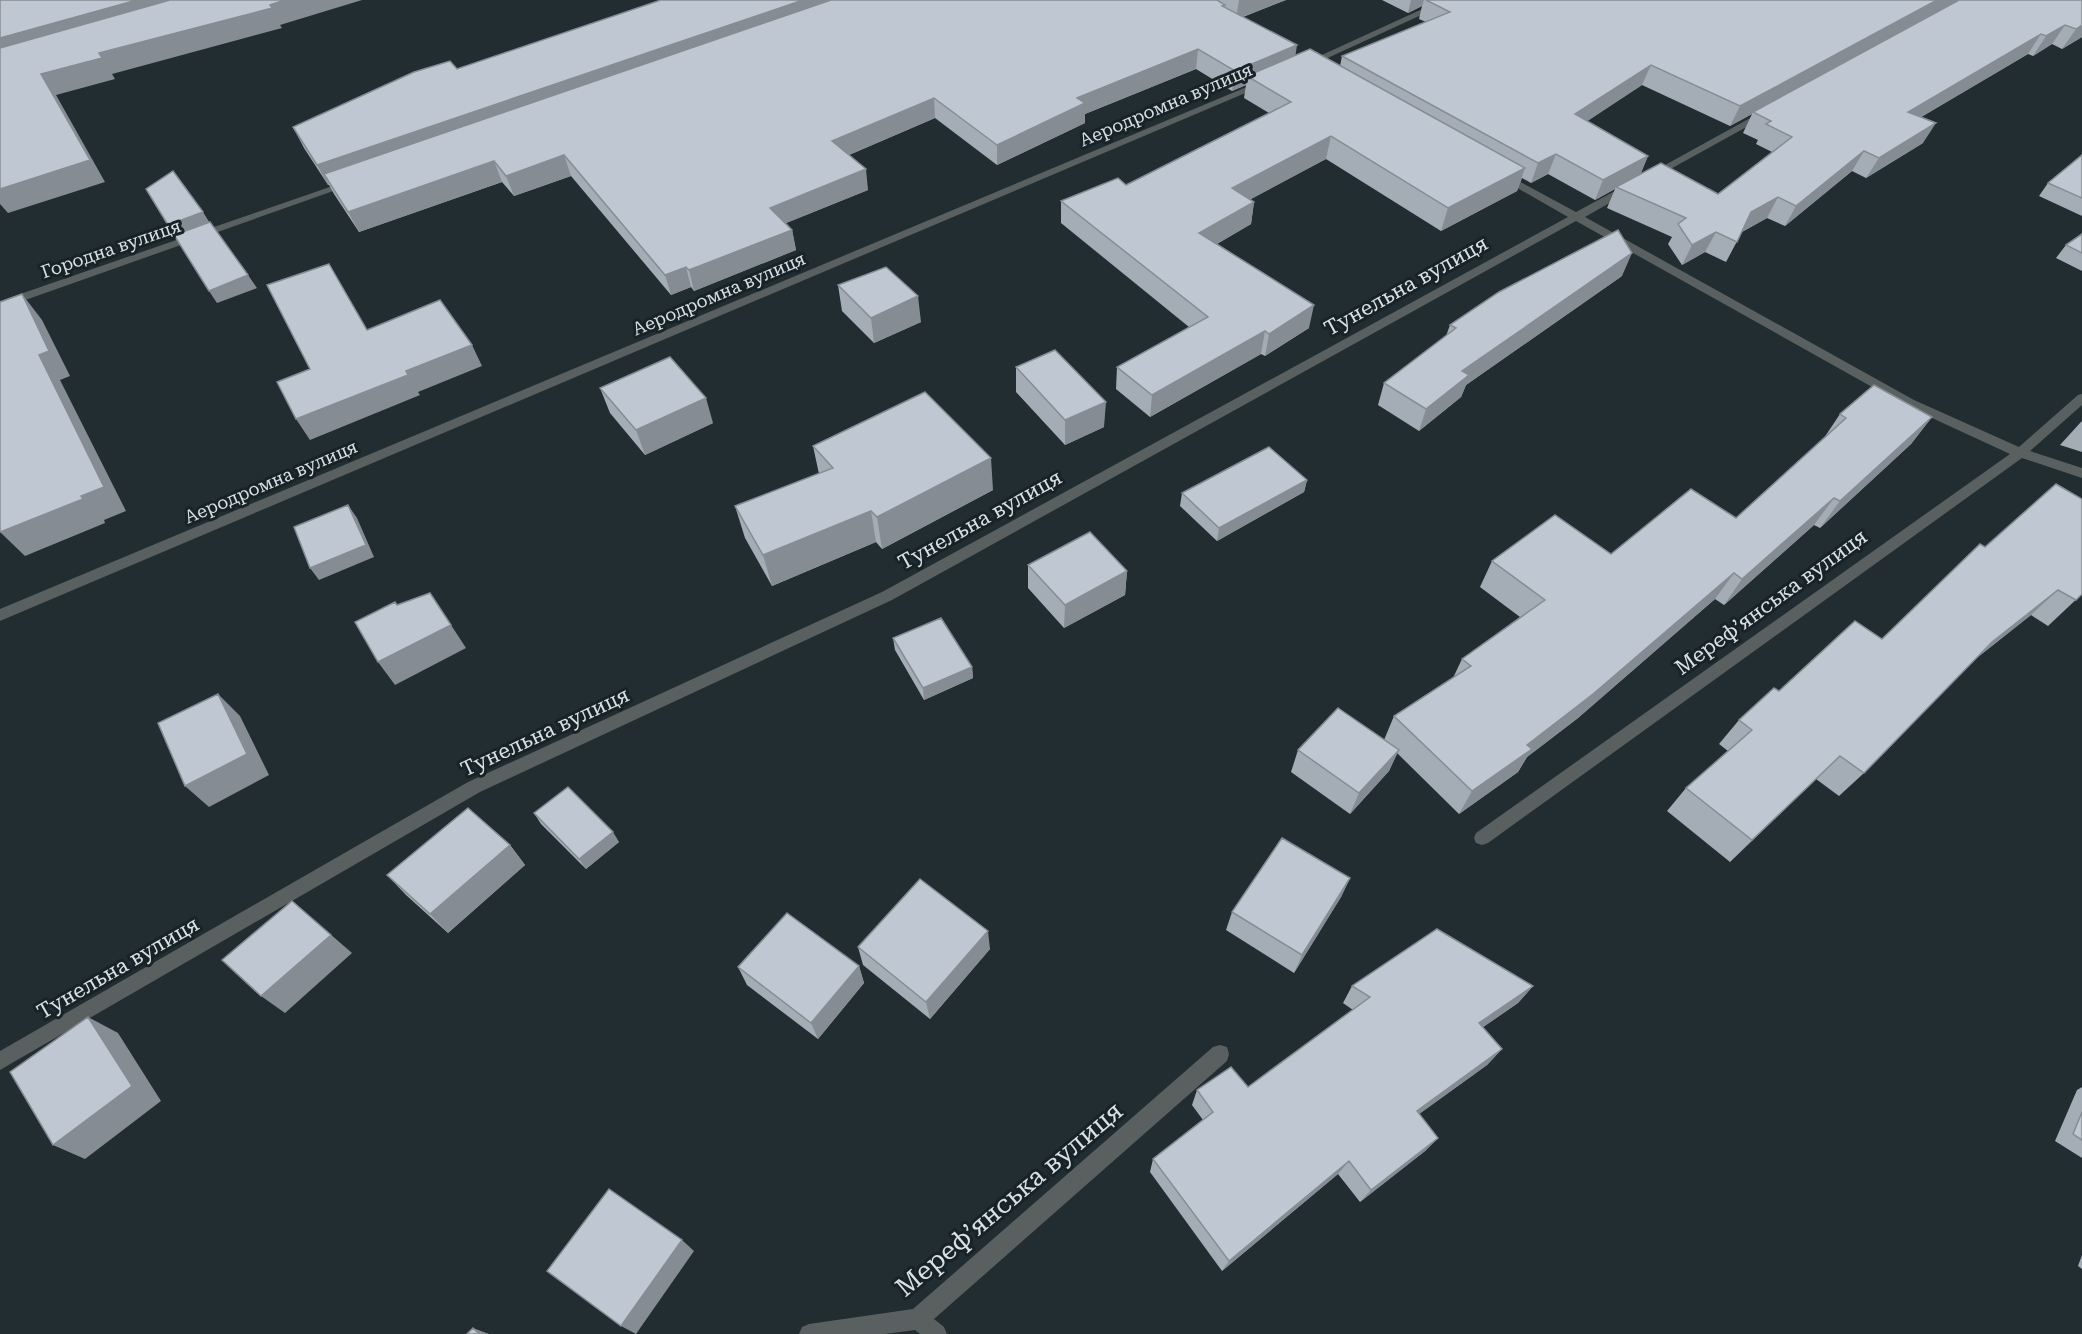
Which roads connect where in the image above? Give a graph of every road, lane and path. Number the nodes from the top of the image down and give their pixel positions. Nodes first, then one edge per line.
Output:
1 (1449, 0) edge
2 (1303, 66) edge
3 (1273, 79) edge
4 (1775, 108) edge
5 (1493, 170) edge
6 (360, 180) edge
7 (1576, 216) junction
8 (0, 305) edge
9 (2082, 398) edge
10 (2020, 453) junction
11 (2082, 473) edge
12 (0, 615) edge
13 (1482, 838) dead end
14 (1220, 1054) dead end
15 (0, 1061) edge
16 (918, 1319) junction
17 (809, 1334) edge
18 (938, 1334) edge

1 - 2 street
3 - 12 street, Аеродромна вулиця
4 - 7 street, Тунельна вулиця
5 - 7 street
6 - 8 street, Городна вулиця
7 - 10 street
7 - 15 street, Тунельна вулиця
9 - 10 street, Мерефʼянська вулиця
10 - 11 street
10 - 13 street, Мерефʼянська вулиця
14 - 16 street, Мерефʼянська вулиця
16 - 17 street, Мерефʼянська вулиця
16 - 18 street

